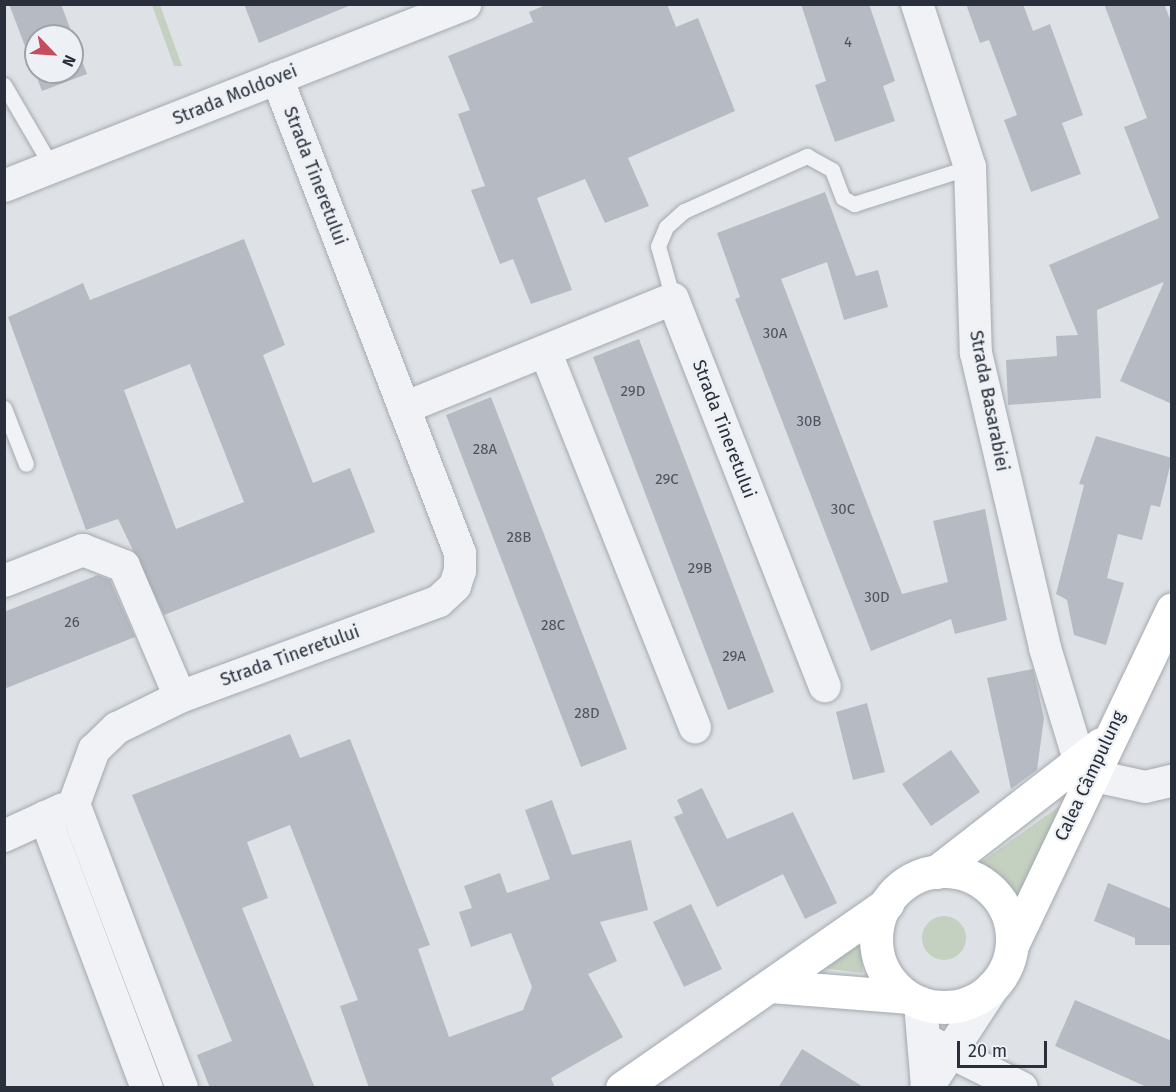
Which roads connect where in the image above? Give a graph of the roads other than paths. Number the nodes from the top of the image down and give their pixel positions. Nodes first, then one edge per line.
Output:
1 (465, 4) edge
2 (917, 4) edge
3 (277, 78) junction
4 (4, 85) edge
5 (52, 167) junction
6 (970, 167) junction
7 (4, 186) edge
8 (673, 300) junction
9 (546, 353) junction
10 (4, 408) edge
11 (404, 408) junction
12 (26, 464) dead end
13 (4, 581) edge
14 (1172, 609) edge
15 (825, 686) dead end
16 (180, 697) junction
17 (695, 728) dead end
18 (1085, 767) junction
19 (1172, 781) edge
20 (74, 804) junction
21 (45, 817) junction
22 (6, 832) edge
23 (936, 872) junction
24 (886, 904) junction
25 (1012, 945) junction
26 (771, 986) junction
27 (992, 987) junction
28 (914, 1000) junction
29 (937, 1046) junction
30 (927, 1087) edge
31 (147, 1088) edge
32 (182, 1088) edge
33 (622, 1088) edge
34 (1022, 1088) edge

1 - 3 street, Strada Moldovei
2 - 6 street, Strada Basarabiei
3 - 5 street, Strada Moldovei
3 - 11 street, Strada Tineretului
4 - 5 lane
5 - 7 street, Strada Moldovei
6 - 8 lane
6 - 18 street, Strada Basarabiei
8 - 9 street
8 - 15 street, Strada Tineretului
9 - 11 street
9 - 17 street
10 - 12 lane
11 - 16 street, Strada Tineretului
13 - 16 street
14 - 18 main road, Calea Câmpulung
16 - 20 street, Strada Tineretului
18 - 19 street
18 - 23 main road
18 - 25 main road, Calea Câmpulung
20 - 21 street
20 - 32 street
21 - 22 street
21 - 31 street
23 - 24 main road
23 - 25 main road
24 - 26 main road
24 - 28 main road
25 - 27 main road
26 - 28 main road
26 - 33 main road
27 - 28 main road
27 - 29 street
28 - 29 street
29 - 30 street
29 - 34 street

